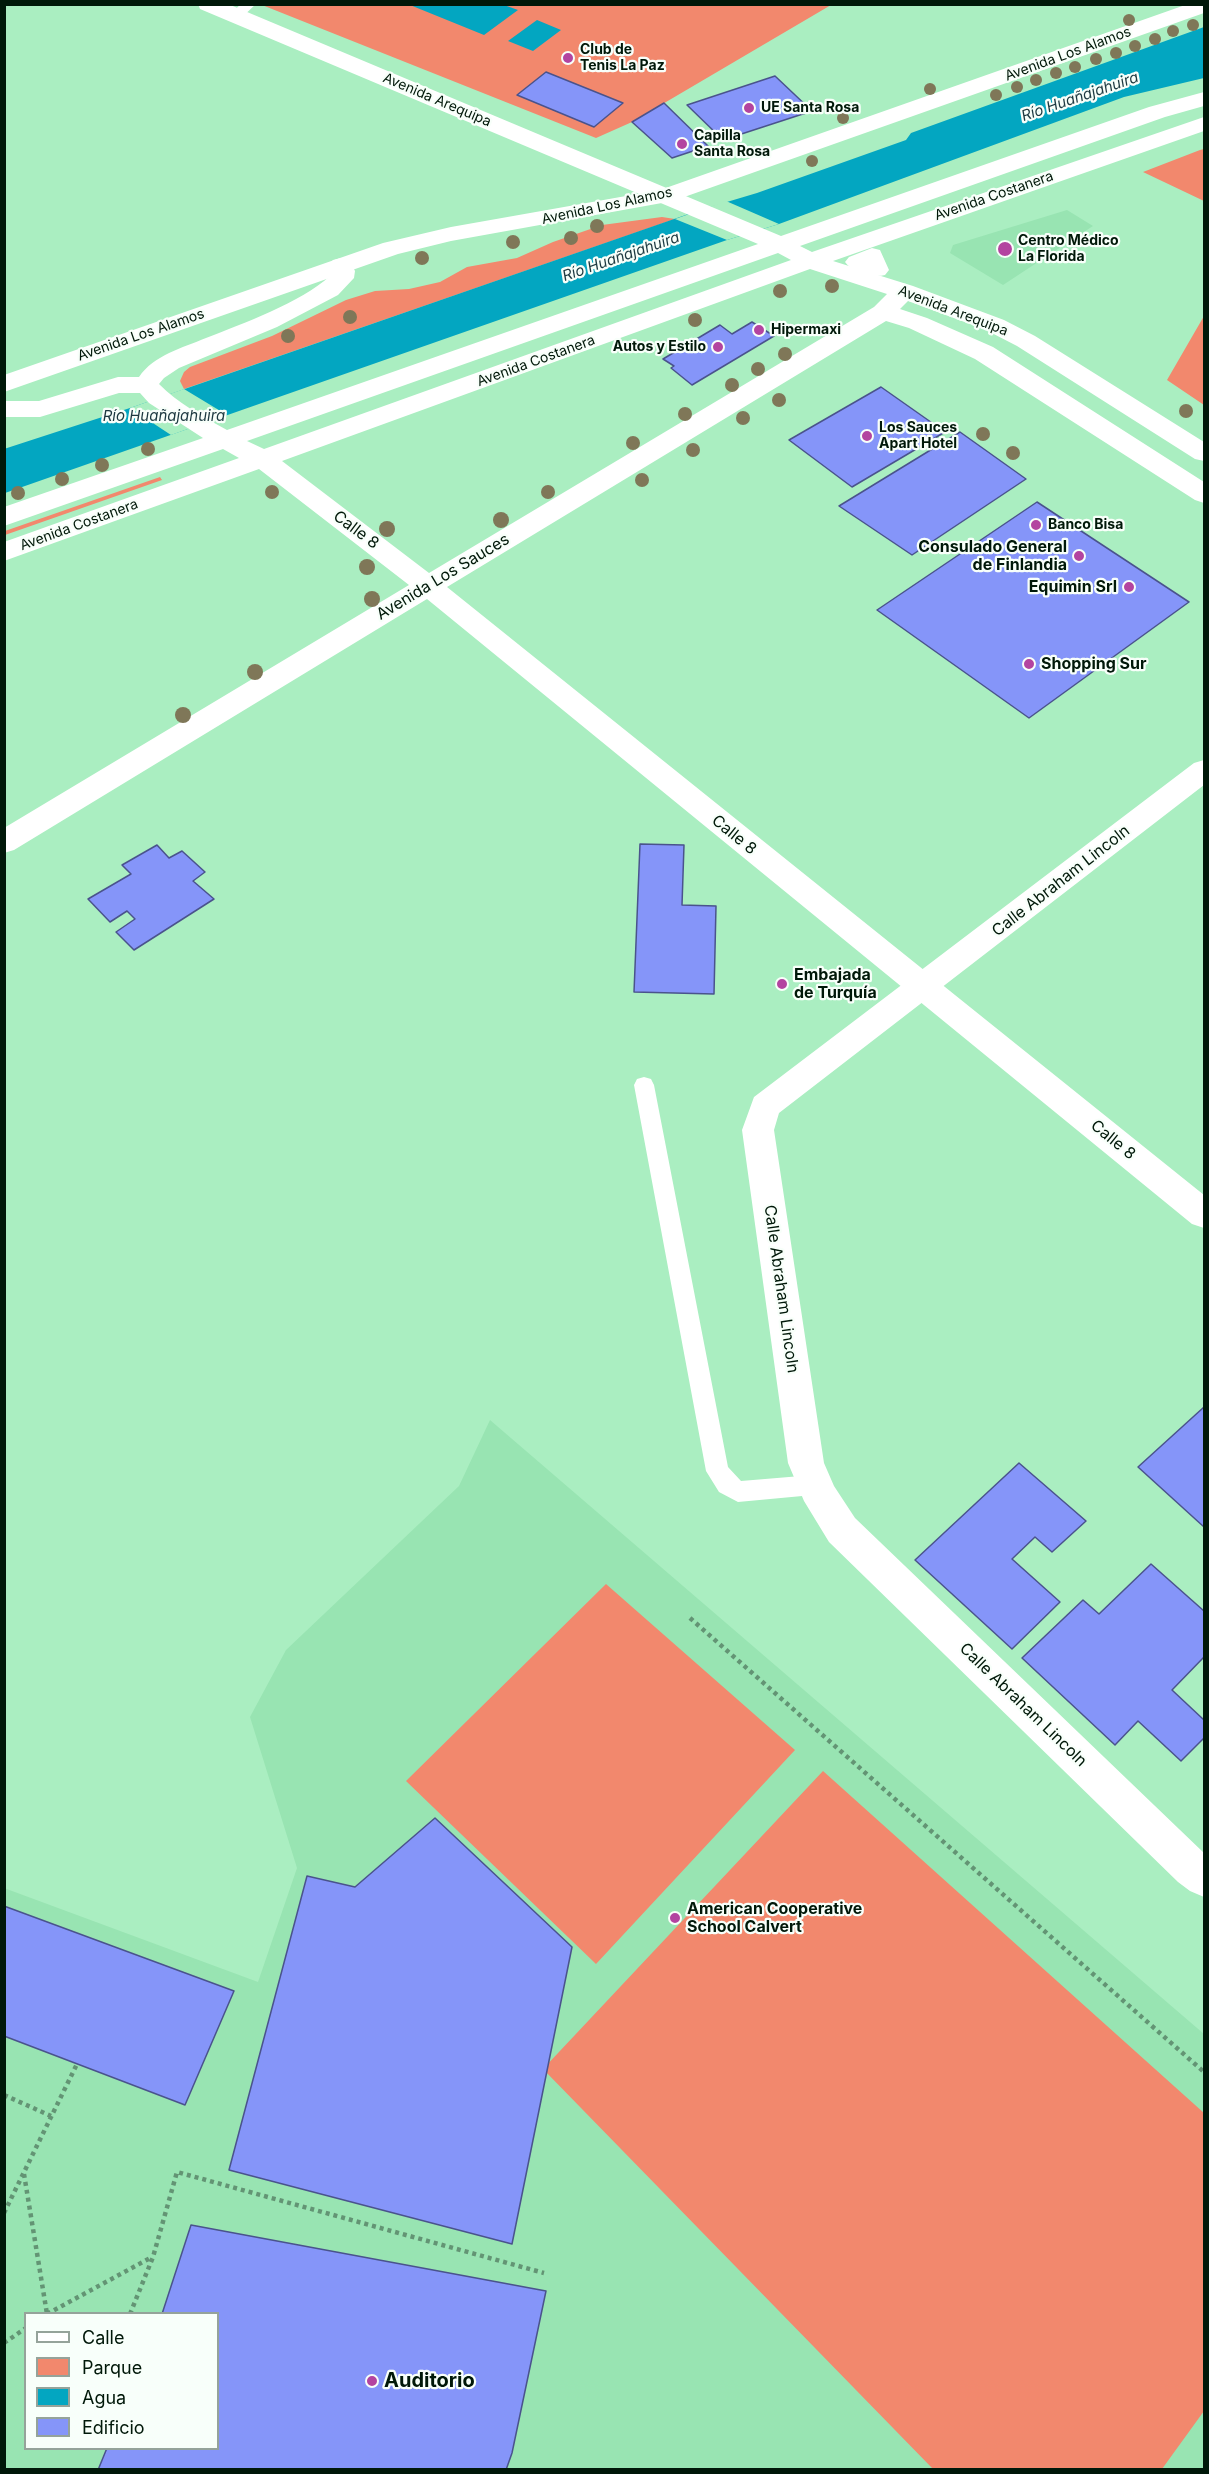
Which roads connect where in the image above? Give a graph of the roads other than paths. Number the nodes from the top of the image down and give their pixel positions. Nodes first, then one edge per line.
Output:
1 (208, 4) edge
2 (1192, 8) edge
3 (243, 10) edge
4 (1204, 99) edge
5 (1204, 124) edge
6 (665, 196) junction
7 (894, 231) junction
8 (779, 244) junction
9 (812, 262) junction
10 (342, 264) junction
11 (904, 291) junction
12 (883, 312) junction
13 (4, 384) edge
14 (152, 391) junction
15 (4, 409) edge
16 (40, 409) junction
17 (4, 421) edge
18 (224, 439) junction
19 (1204, 453) edge
20 (262, 459) junction
21 (1204, 494) edge
22 (4, 517) edge
23 (4, 552) edge
24 (427, 586) junction
25 (1204, 770) edge
26 (4, 842) edge
27 (922, 988) junction
28 (644, 1085) dead end
29 (1204, 1214) edge
30 (813, 1485) junction
31 (1198, 1873) edge

1 - 3 main road, Avenida Arequipa
2 - 6 main road, Avenida Los Alamos
3 - 6 main road, Avenida Arequipa
4 - 8 main road, Avenida Costanera
5 - 7 main road, Avenida Costanera
6 - 8 main road, Avenida Arequipa
6 - 10 main road, Avenida Los Alamos
7 - 9 main road, Avenida Costanera
7 - 11 main road
8 - 9 main road, Avenida Arequipa
8 - 18 main road, Avenida Costanera
9 - 11 main road, Avenida Arequipa
9 - 20 main road, Avenida Costanera
10 - 13 main road, Avenida Los Alamos
10 - 14 main road
11 - 12 main road, Avenida Los Sauces
11 - 19 main road, Avenida Arequipa
12 - 21 main road, Avenida Arequipa
12 - 24 main road, Avenida Los Sauces
14 - 16 main road
14 - 18 main road, Calle 8
15 - 16 main road
16 - 17 main road
18 - 20 main road, Calle 8
18 - 22 main road, Avenida Costanera
20 - 23 main road, Avenida Costanera
20 - 24 main road, Calle 8
24 - 26 main road, Avenida Los Sauces
24 - 27 main road, Calle 8
25 - 27 main road, Calle Abraham Lincoln
27 - 29 main road, Calle 8
27 - 30 main road, Calle Abraham Lincoln
28 - 30 lane
30 - 31 main road, Calle Abraham Lincoln

